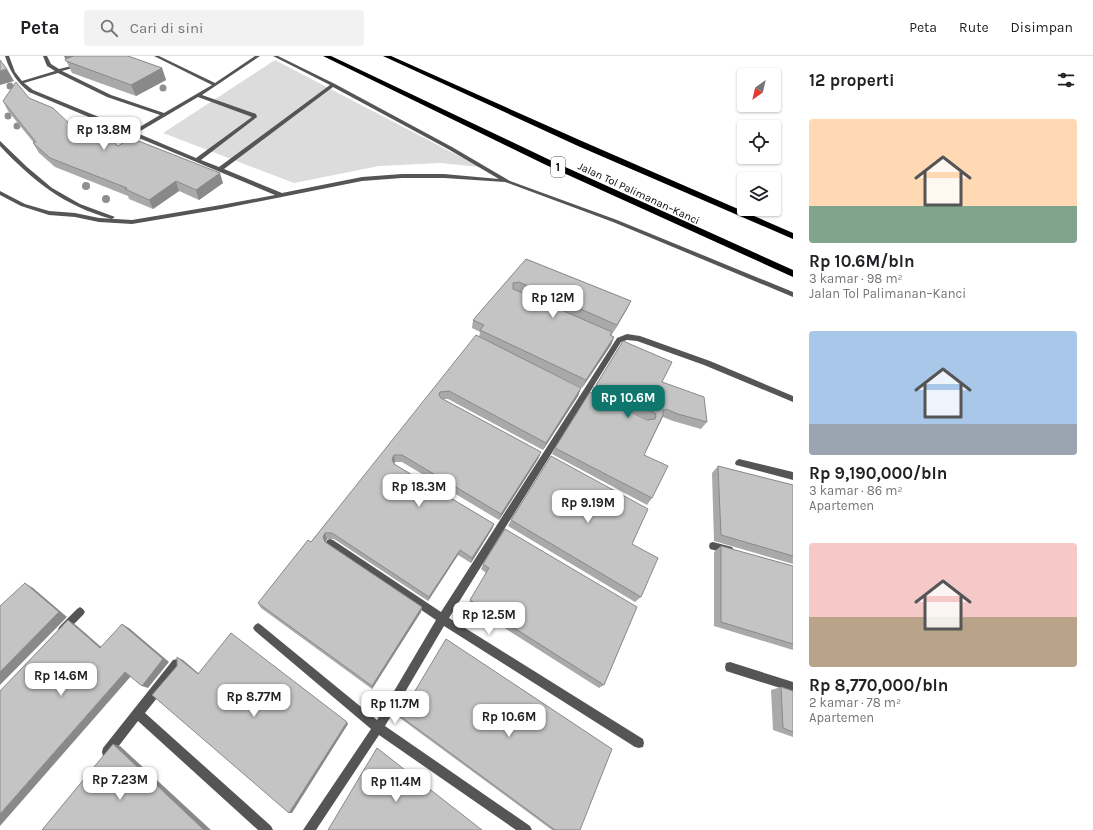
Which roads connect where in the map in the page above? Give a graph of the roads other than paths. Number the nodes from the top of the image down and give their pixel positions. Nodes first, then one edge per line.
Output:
1 (7, 56) edge
2 (45, 56) edge
3 (156, 56) edge
4 (258, 56) edge
5 (275, 56) edge
6 (326, 56) edge
7 (386, 56) edge
8 (84, 63) edge
9 (57, 71) junction
10 (20, 83) junction
11 (216, 85) junction
12 (333, 85) junction
13 (198, 95) junction
14 (164, 115) junction
15 (132, 134) junction
16 (0, 143) edge
17 (197, 160) junction
18 (219, 170) junction
19 (508, 182) junction
20 (0, 193) edge
21 (281, 195) junction
22 (132, 222) junction
23 (793, 236) edge
24 (793, 274) edge
25 (793, 295) edge
26 (793, 399) edge
27 (739, 463) dead end
28 (793, 476) edge
29 (330, 543) edge
30 (713, 546) dead end
31 (735, 552) edge
32 (80, 612) dead end
33 (442, 619) junction
34 (258, 628) dead end
35 (58, 634) edge
36 (177, 664) edge
37 (730, 667) dead end
38 (793, 687) edge
39 (138, 714) junction
40 (378, 728) junction
41 (639, 743) dead end
42 (98, 763) edge
43 (267, 830) edge
44 (310, 830) edge
45 (526, 830) edge

1 - 10 street
2 - 9 street
3 - 11 street
4 - 11 street
5 - 12 street
6 - 24 highway, Jalan Tol Palimanan–Kanci / 1
7 - 23 highway, Jalan Tol Palimanan–Kanci / 1
8 - 9 street
9 - 10 street
9 - 14 street
10 - 15 street
11 - 13 street
12 - 18 street
12 - 19 street
13 - 14 street
13 - 17 street
14 - 15 street
15 - 17 street
16 - 22 street
17 - 18 street
18 - 21 street
19 - 21 street
19 - 25 street
20 - 22 street
21 - 22 street
26 - 33 street
27 - 28 street
29 - 33 street
30 - 31 street
32 - 35 street
33 - 40 street
33 - 41 street
34 - 40 street
36 - 39 street
37 - 38 street
39 - 42 street
39 - 43 street
40 - 44 street
40 - 45 street

